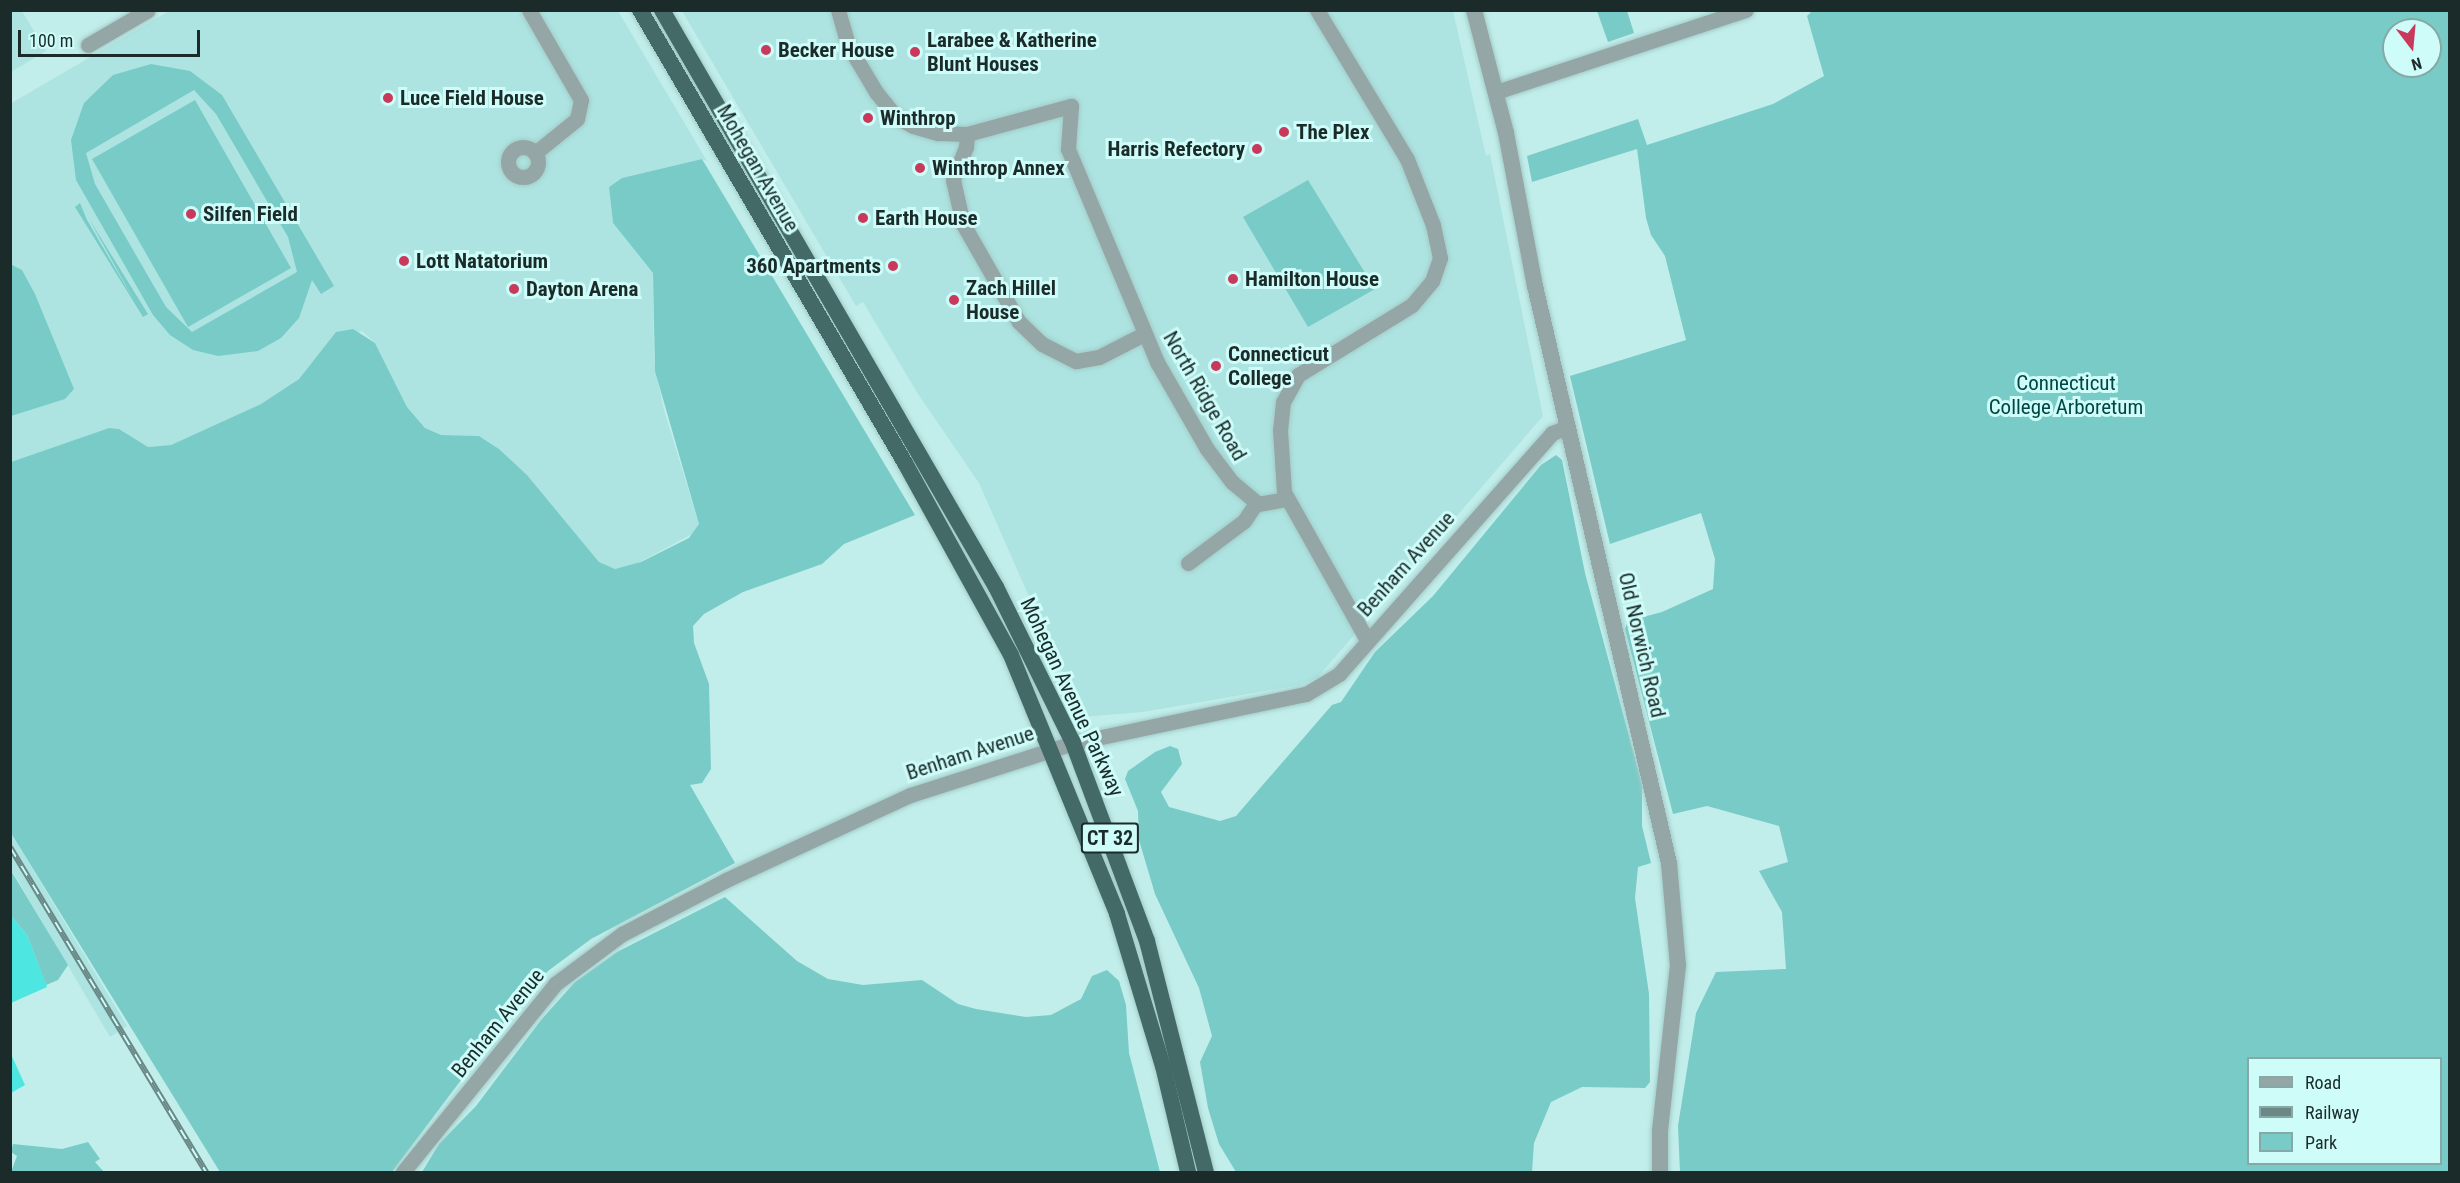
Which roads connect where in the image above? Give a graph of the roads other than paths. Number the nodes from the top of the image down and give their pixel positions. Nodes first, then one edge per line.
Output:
1 (148, 10) edge
2 (530, 10) edge
3 (640, 10) edge
4 (662, 10) edge
5 (838, 10) edge
6 (1317, 10) edge
7 (1474, 10) edge
8 (1746, 10) edge
9 (88, 45) dead end
10 (1496, 92) junction
11 (967, 134) junction
12 (535, 153) dead end
13 (1144, 334) junction
14 (1568, 427) junction
15 (1287, 499) junction
16 (1256, 503) junction
17 (960, 525) joint
18 (945, 535) joint
19 (1188, 563) dead end
20 (1367, 640) junction
21 (1073, 743) junction
22 (1051, 749) junction
23 (403, 1173) edge
24 (1188, 1173) edge
25 (1206, 1173) edge
26 (1660, 1173) edge

1 - 9 street
2 - 12 street
3 - 18 highway, Mohegan Avenue / CT 32
4 - 17 highway, Mohegan Avenue / CT 32
5 - 11 street
6 - 15 street, North Ridge Road
7 - 10 street, Old Norwich Road
8 - 10 street
10 - 14 street, Old Norwich Road
11 - 13 street, North Ridge Road
11 - 13 street
13 - 16 street, North Ridge Road
14 - 20 street, Benham Avenue
14 - 26 street, Old Norwich Road
15 - 16 street
15 - 20 street, North Ridge Road
16 - 19 street
17 - 21 highway, Mohegan Avenue Parkway / CT 32
18 - 22 highway, Mohegan Avenue Parkway / CT 32
20 - 21 street, Benham Avenue
21 - 22 street, Benham Avenue
21 - 25 highway, Mohegan Avenue Parkway / CT 32
22 - 23 street, Benham Avenue
22 - 24 highway, Mohegan Avenue Parkway / CT 32

